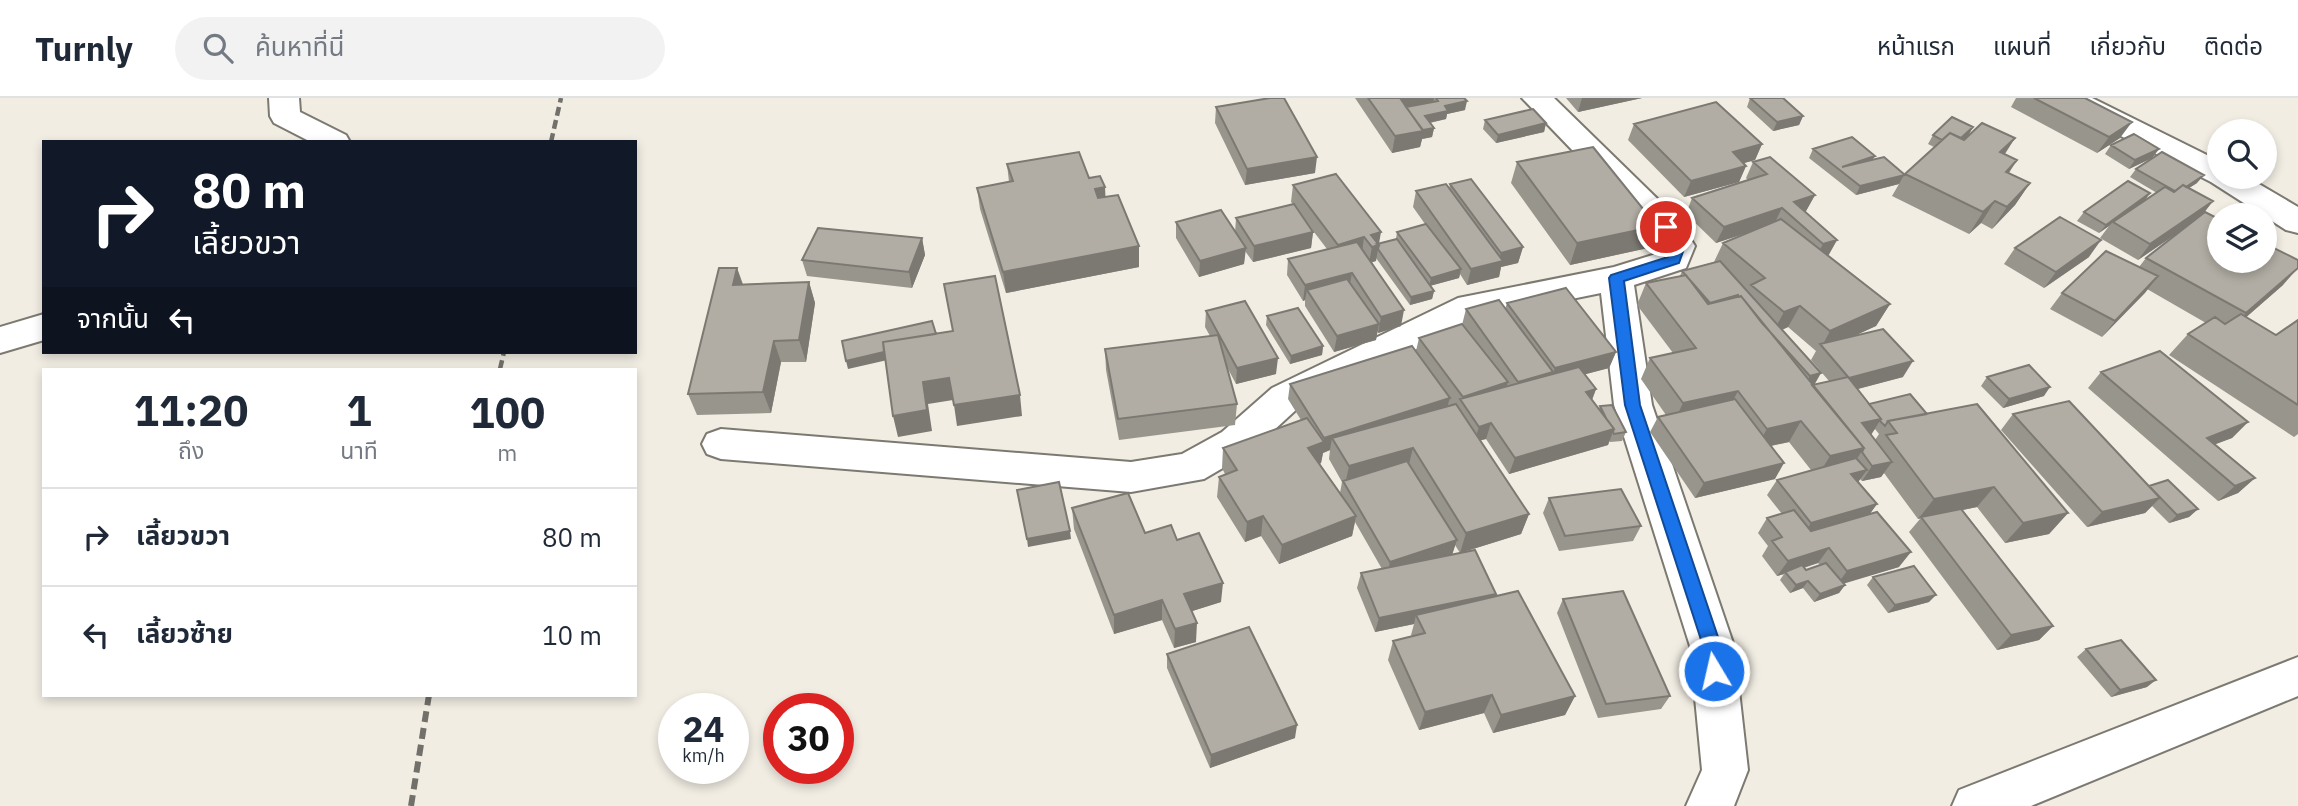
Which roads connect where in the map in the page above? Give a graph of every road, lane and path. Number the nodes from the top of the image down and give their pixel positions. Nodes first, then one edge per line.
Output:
1 (285, 98) edge
2 (1537, 98) edge
3 (2068, 98) edge
4 (331, 140) edge
5 (2207, 168) edge
6 (2244, 189) edge
7 (2298, 222) edge
8 (1616, 278) junction
9 (42, 328) edge
10 (0, 340) edge
11 (722, 443) dead end
12 (2298, 676) edge
13 (1710, 806) edge
14 (1976, 806) edge

1 - 4 street
2 - 8 street
3 - 5 street
6 - 7 street
8 - 11 street
8 - 13 street
9 - 10 street
12 - 14 street

